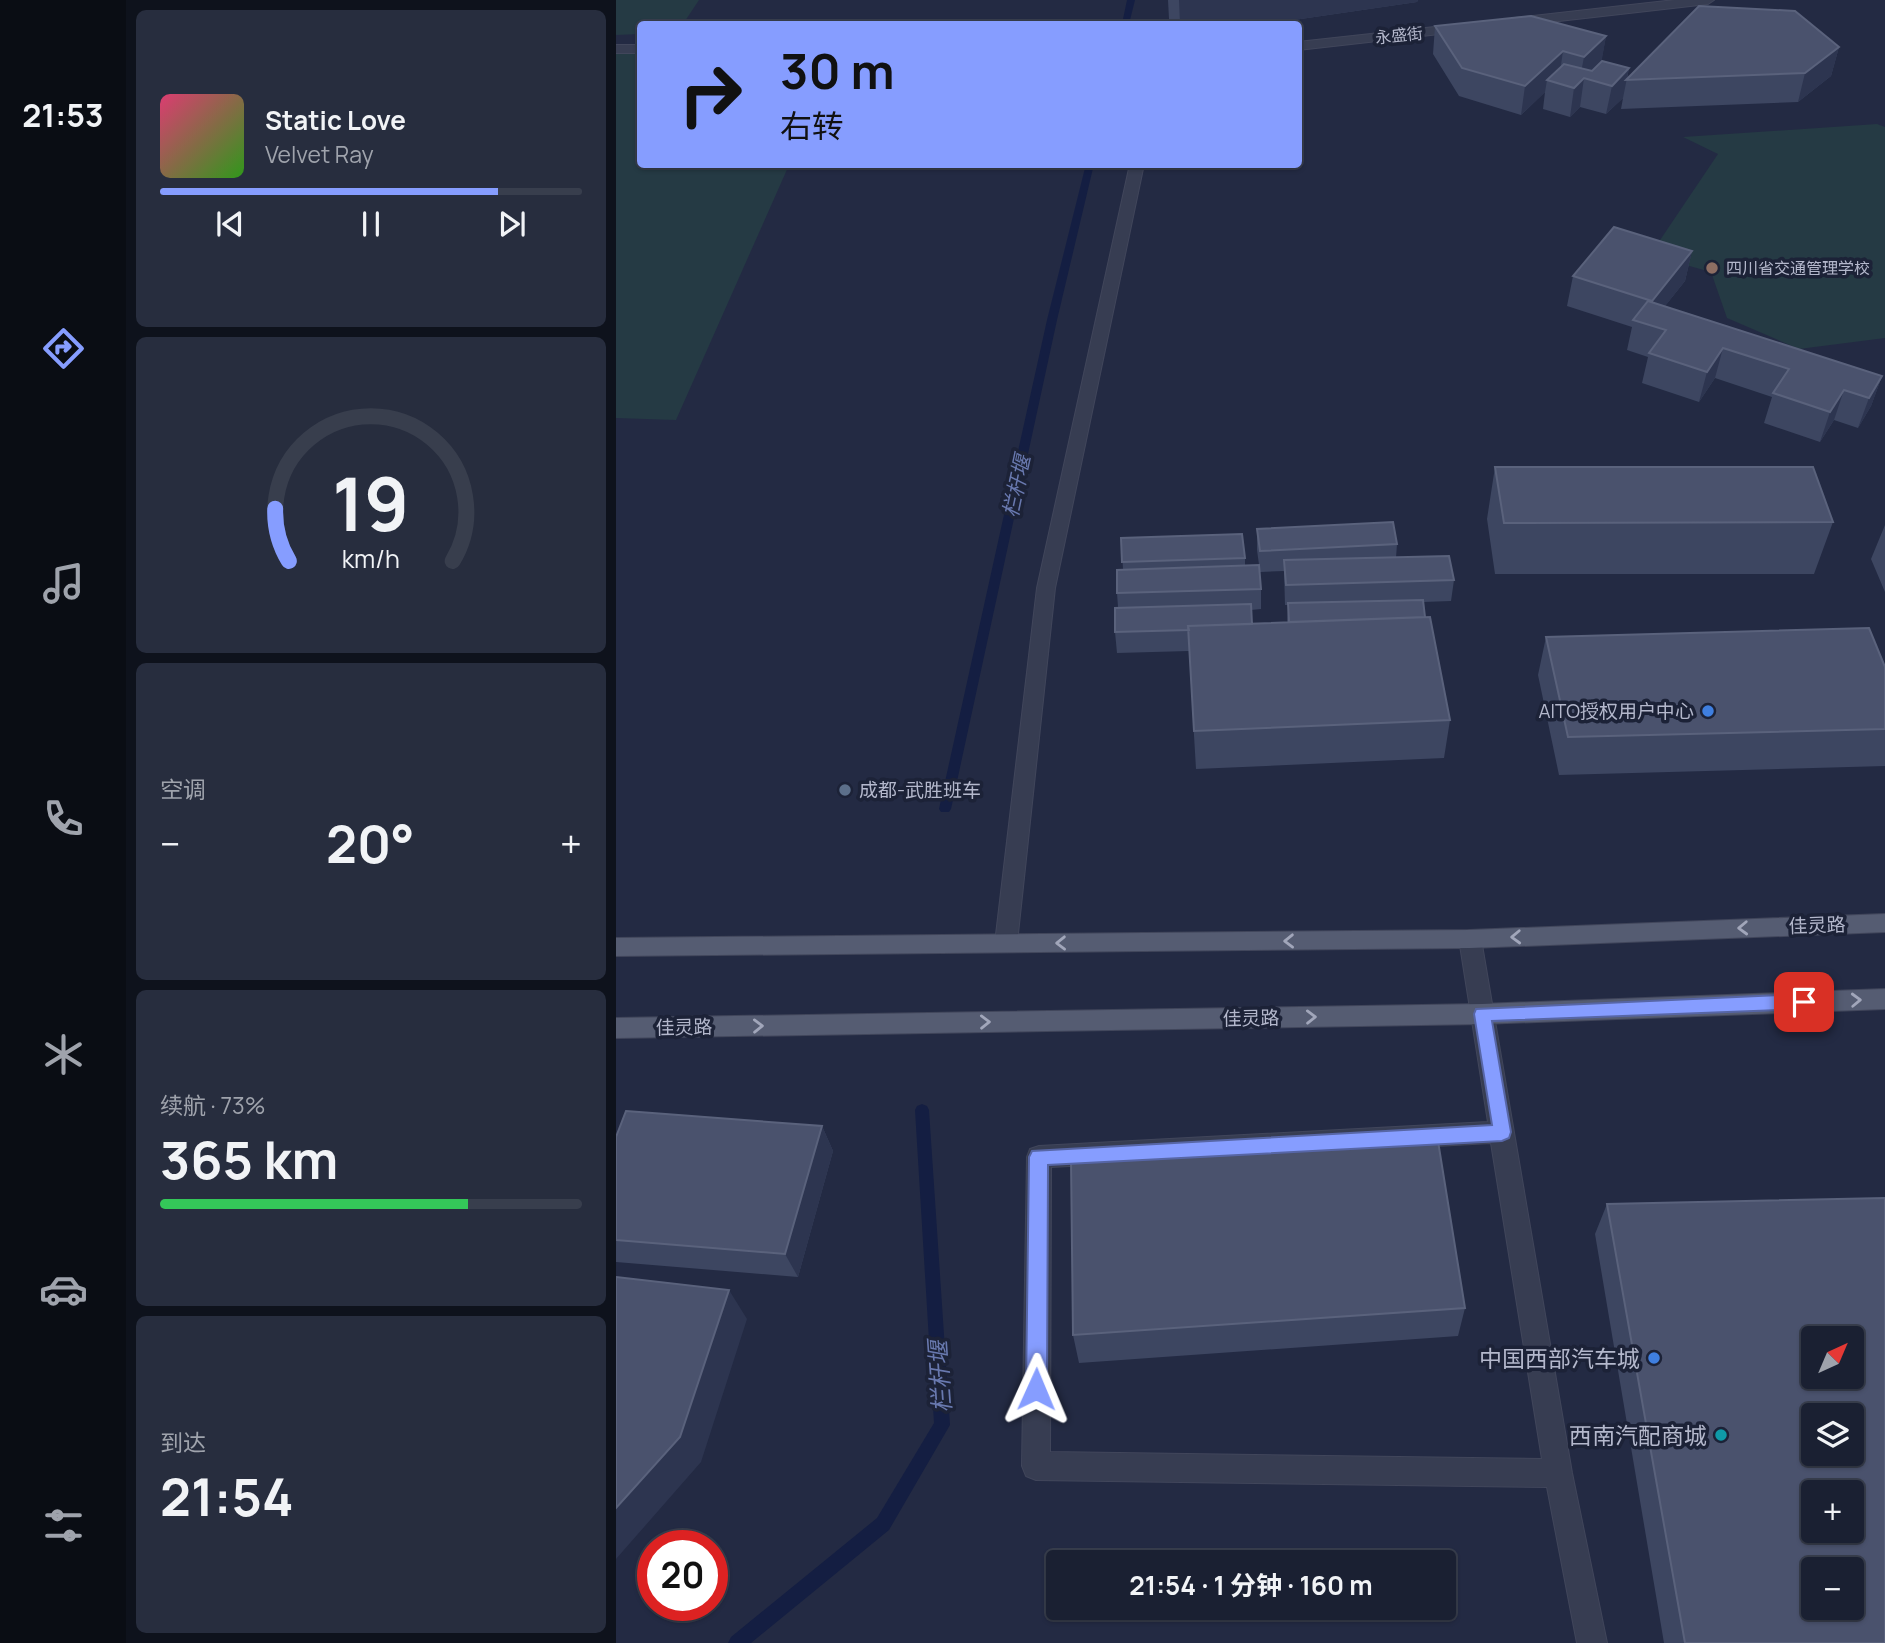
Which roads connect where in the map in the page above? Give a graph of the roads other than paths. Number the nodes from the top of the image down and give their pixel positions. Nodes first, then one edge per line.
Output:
1 (1708, 0) edge
2 (1503, 23) edge
3 (1476, 26) edge
4 (1302, 46) edge
5 (616, 49) edge
6 (637, 49) edge
7 (1136, 168) edge
8 (1885, 923) edge
9 (1470, 939) junction
10 (1006, 943) junction
11 (616, 947) edge
12 (1885, 999) edge
13 (1482, 1014) junction
14 (616, 1028) edge
15 (1502, 1132) junction
16 (1558, 1472) junction
17 (1592, 1643) edge

1 - 2 street
3 - 4 street, 永盛街
5 - 6 street
7 - 10 street
8 -> 9 main road, 佳灵路
9 -> 10 main road, 佳灵路
9 - 13 street
10 - 11 main road, 佳灵路
13 -> 12 main road, 佳灵路
14 -> 13 main road, 佳灵路
13 - 15 street
15 - 16 street
15 - 16 street
16 - 17 street

